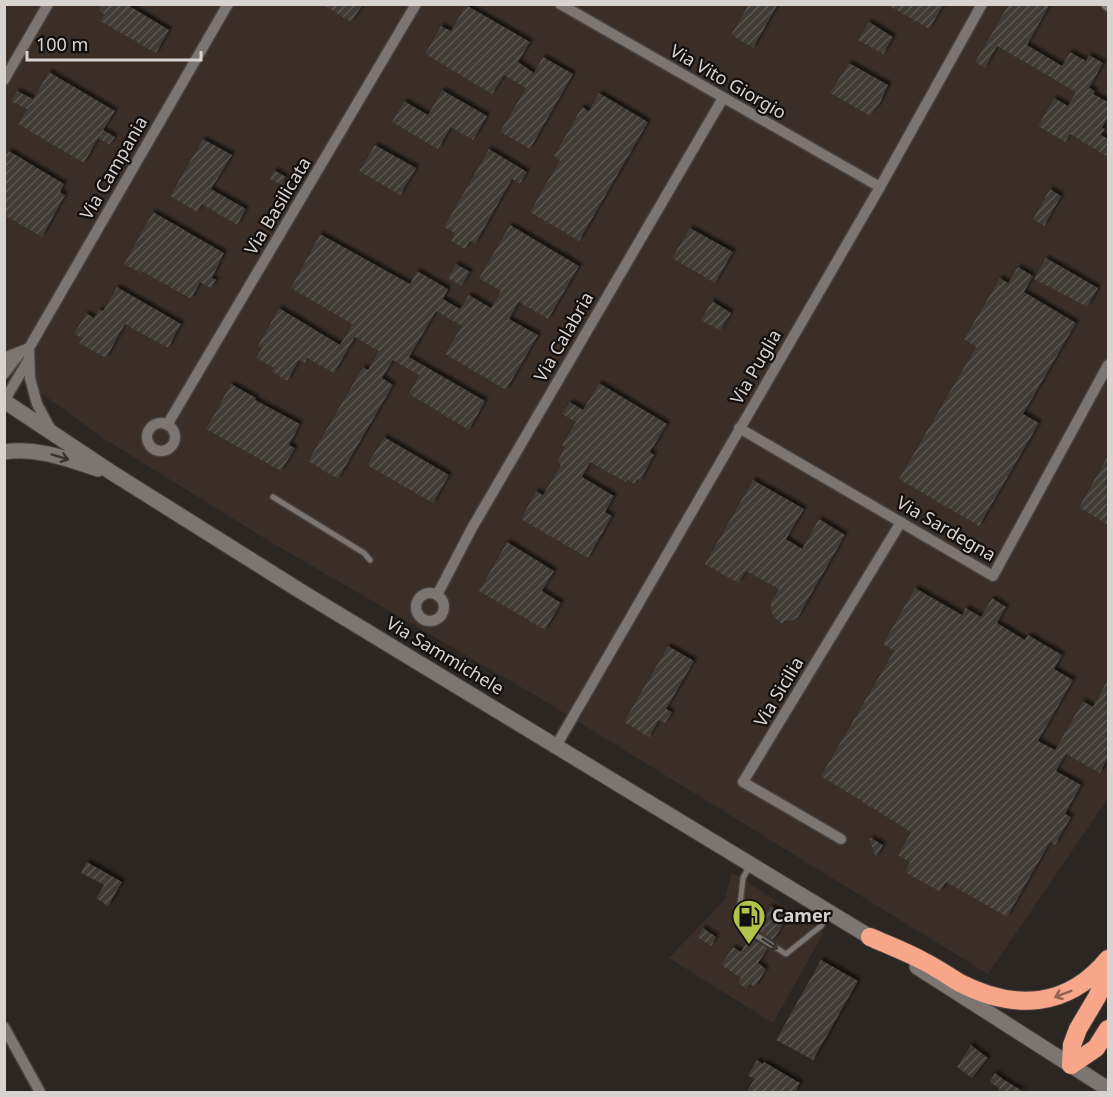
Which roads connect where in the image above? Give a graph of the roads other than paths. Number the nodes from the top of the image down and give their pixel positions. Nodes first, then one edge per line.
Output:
1 (48, 4) edge
2 (228, 4) edge
3 (416, 4) edge
4 (982, 4) edge
5 (561, 5) edge
6 (4, 80) edge
7 (723, 98) junction
8 (880, 187) junction
9 (27, 352) junction
10 (4, 358) edge
11 (1108, 365) edge
12 (4, 374) edge
13 (4, 401) edge
14 (167, 425) dead end
15 (740, 428) junction
16 (52, 433) junction
17 (4, 452) edge
18 (114, 474) junction
19 (273, 497) dead end
20 (901, 522) junction
21 (370, 560) dead end
22 (437, 595) dead end
23 (556, 746) junction
24 (841, 839) dead end
25 (751, 863) junction
26 (829, 912) junction
27 (870, 937) junction
28 (1108, 959) edge
29 (1108, 971) edge
30 (4, 1027) edge
31 (1108, 1029) edge
32 (1071, 1065) junction
33 (1108, 1089) edge
34 (40, 1092) edge

1 - 6 street
2 - 9 street, Via Campania
3 - 14 street, Via Basilicata
4 - 8 street, Via Puglia
5 - 7 street, Via Vito Giorgio
7 - 8 street, Via Vito Giorgio
7 - 22 street, Via Calabria
8 - 15 street, Via Puglia
9 - 10 street
9 - 12 street, Via Campania
9 - 13 street, Via Campania
9 - 16 street
11 - 20 street, Via Sardegna
13 - 16 main road, Via Sammichele
15 - 20 street, Via Sardegna
15 - 23 street, Via Puglia
16 - 18 main road, Via Sammichele
17 -> 18 main road
18 - 23 main road, Via Sammichele
19 - 21 lane
20 - 24 street, Via Sicilia
23 - 25 main road, Via Sammichele
25 - 26 main road, Via Sammichele
25 -> 26 lane
26 - 27 main road, Via Sammichele
28 -> 27 highway
27 - 32 main road, Via Sammichele
29 - 32 highway
30 - 34 street
31 - 32 highway
32 - 33 main road, Via Sammichele

